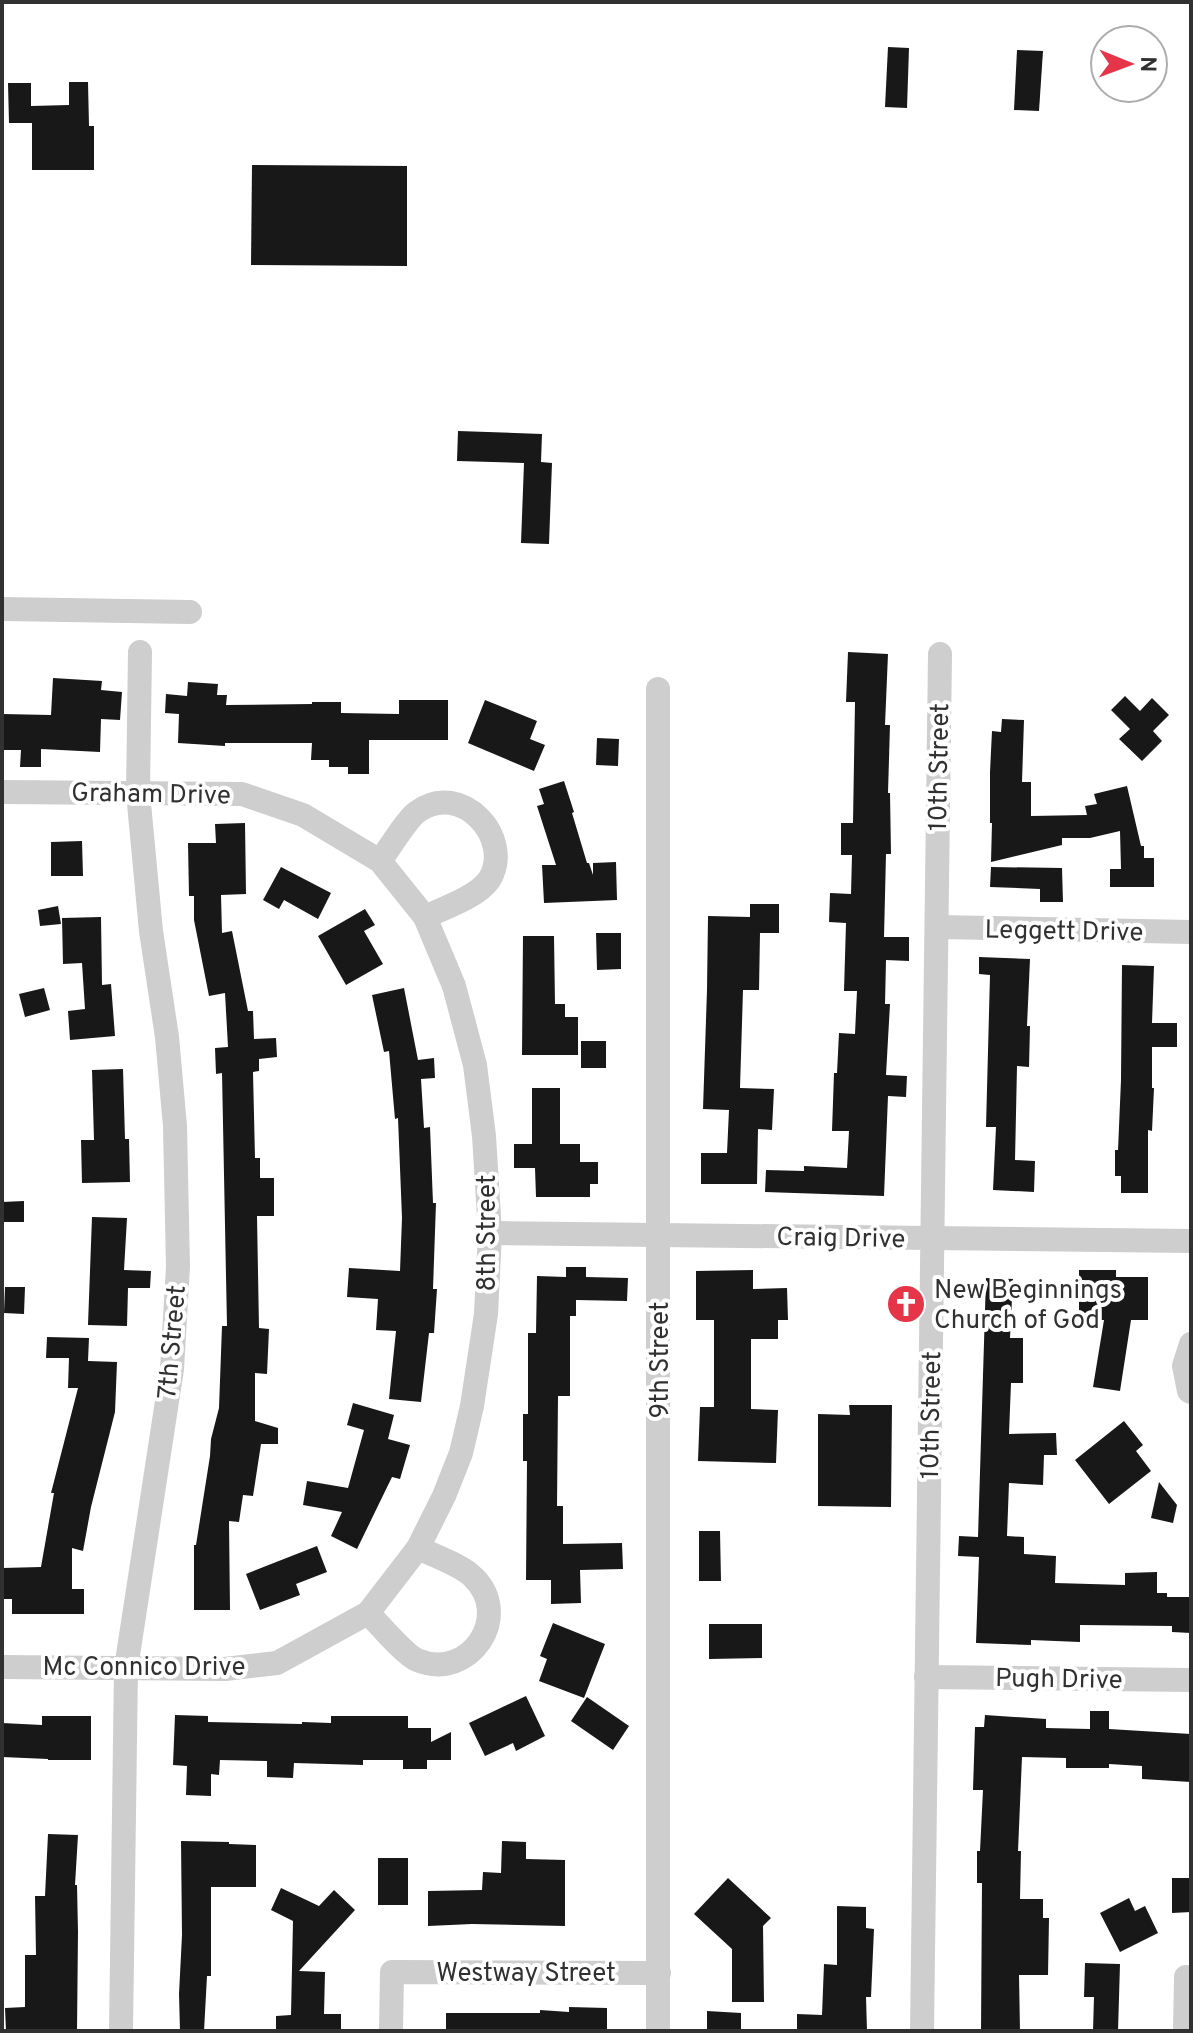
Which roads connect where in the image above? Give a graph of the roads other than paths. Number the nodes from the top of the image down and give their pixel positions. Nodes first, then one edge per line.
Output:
1 (2, 609) edge
2 (190, 612) dead end
3 (140, 652) dead end
4 (940, 654) dead end
5 (658, 689) dead end
6 (2, 792) edge
7 (138, 793) junction
8 (380, 861) junction
9 (425, 917) junction
10 (937, 927) junction
11 (1191, 932) edge
12 (490, 1233) junction
13 (659, 1235) junction
14 (932, 1238) junction
15 (1191, 1241) edge
16 (1191, 1344) edge
17 (1190, 1391) edge
18 (418, 1548) junction
19 (368, 1613) junction
20 (2, 1667) edge
21 (126, 1668) junction
22 (926, 1677) junction
23 (1191, 1680) edge
24 (659, 1973) junction
25 (1189, 1978) edge
26 (121, 2031) edge
27 (391, 2031) edge
28 (658, 2031) edge
29 (922, 2031) edge
30 (1185, 2031) edge

1 - 2 street
3 - 7 street, 7th Street
4 - 10 street, 10th Street
5 - 13 street, 9th Street
6 - 7 street, Graham Drive
7 - 8 street, Graham Drive
7 - 21 street, 7th Street
8 - 9 street, 8th Street
8 - 9 street
9 - 12 street, 8th Street
10 - 11 street, Leggett Drive
10 - 14 street, 10th Street
12 - 13 street, Craig Drive
12 - 18 street, 8th Street
13 - 14 street, Craig Drive
13 - 24 street, 9th Street
14 - 15 street, Craig Drive
14 - 22 street, 10th Street
16 - 17 street
18 - 19 street, 8th Street
18 - 19 street
19 - 21 street, Mc Connico Drive
20 - 21 street, Mc Connico Drive
21 - 26 street, 7th Street
22 - 23 street, Pugh Drive
22 - 29 street, 10th Street
24 - 27 street, Westway Street
24 - 28 street, 9th Street
25 - 30 street

